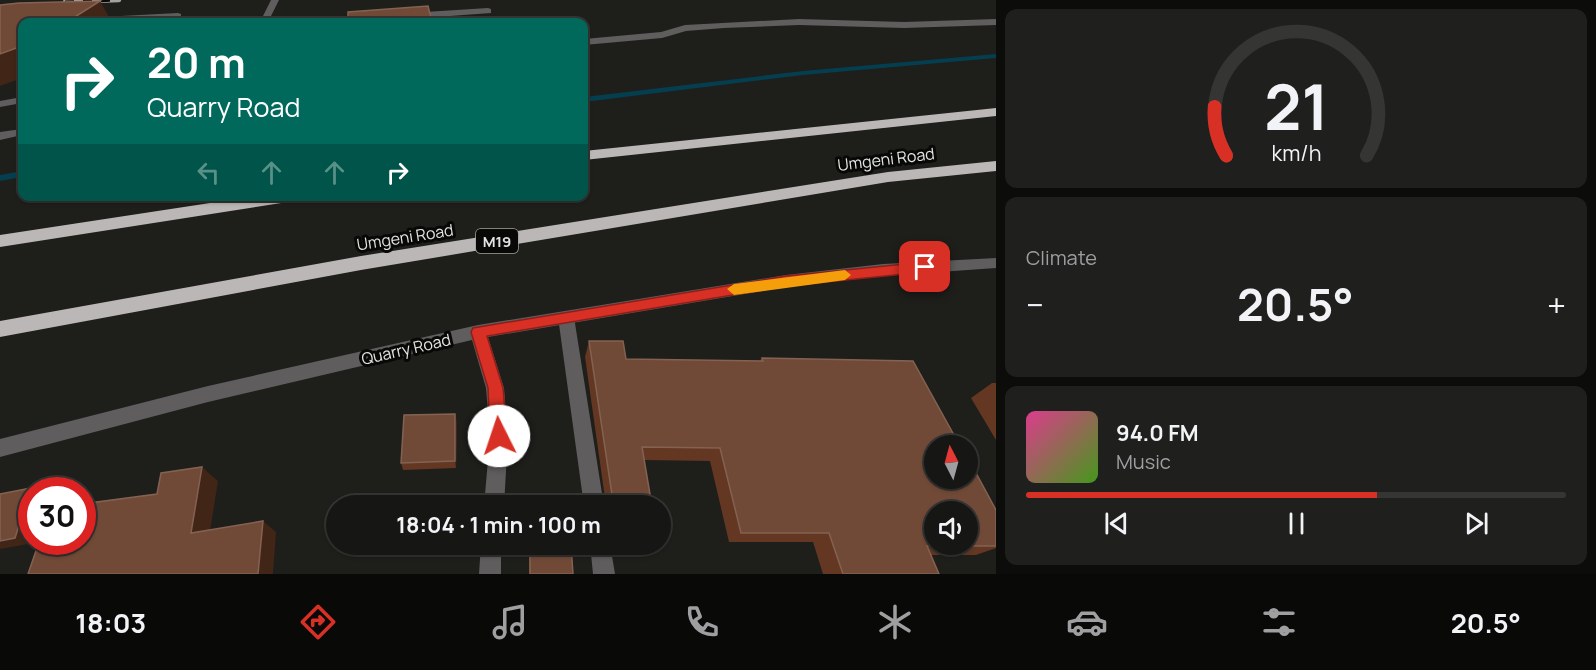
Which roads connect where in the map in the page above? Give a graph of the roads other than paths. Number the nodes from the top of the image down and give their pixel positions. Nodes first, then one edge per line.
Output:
1 (275, 0) edge
2 (488, 11) dead end
3 (178, 16) dead end
4 (397, 17) edge
5 (140, 18) edge
6 (266, 18) edge
7 (996, 22) edge
8 (588, 42) edge
9 (18, 101) edge
10 (0, 104) edge
11 (996, 112) edge
12 (18, 133) edge
13 (0, 136) edge
14 (588, 156) edge
15 (996, 166) edge
16 (261, 201) edge
17 (0, 241) edge
18 (996, 263) edge
19 (566, 317) junction
20 (0, 329) edge
21 (478, 332) junction
22 (0, 448) edge
23 (495, 495) edge
24 (592, 495) edge
25 (491, 555) edge
26 (601, 555) edge
27 (490, 574) edge
28 (604, 574) edge

1 - 6 street
2 - 4 street
3 - 5 street
7 - 8 street
9 - 10 street
11 - 14 highway
12 - 13 street
15 - 20 highway, Umgeni Road / M19
16 - 17 highway
18 - 19 street, Quarry Road
19 - 21 street, Quarry Road
19 - 24 street
21 - 22 street, Quarry Road
21 - 23 street
25 - 27 street
26 - 28 street

